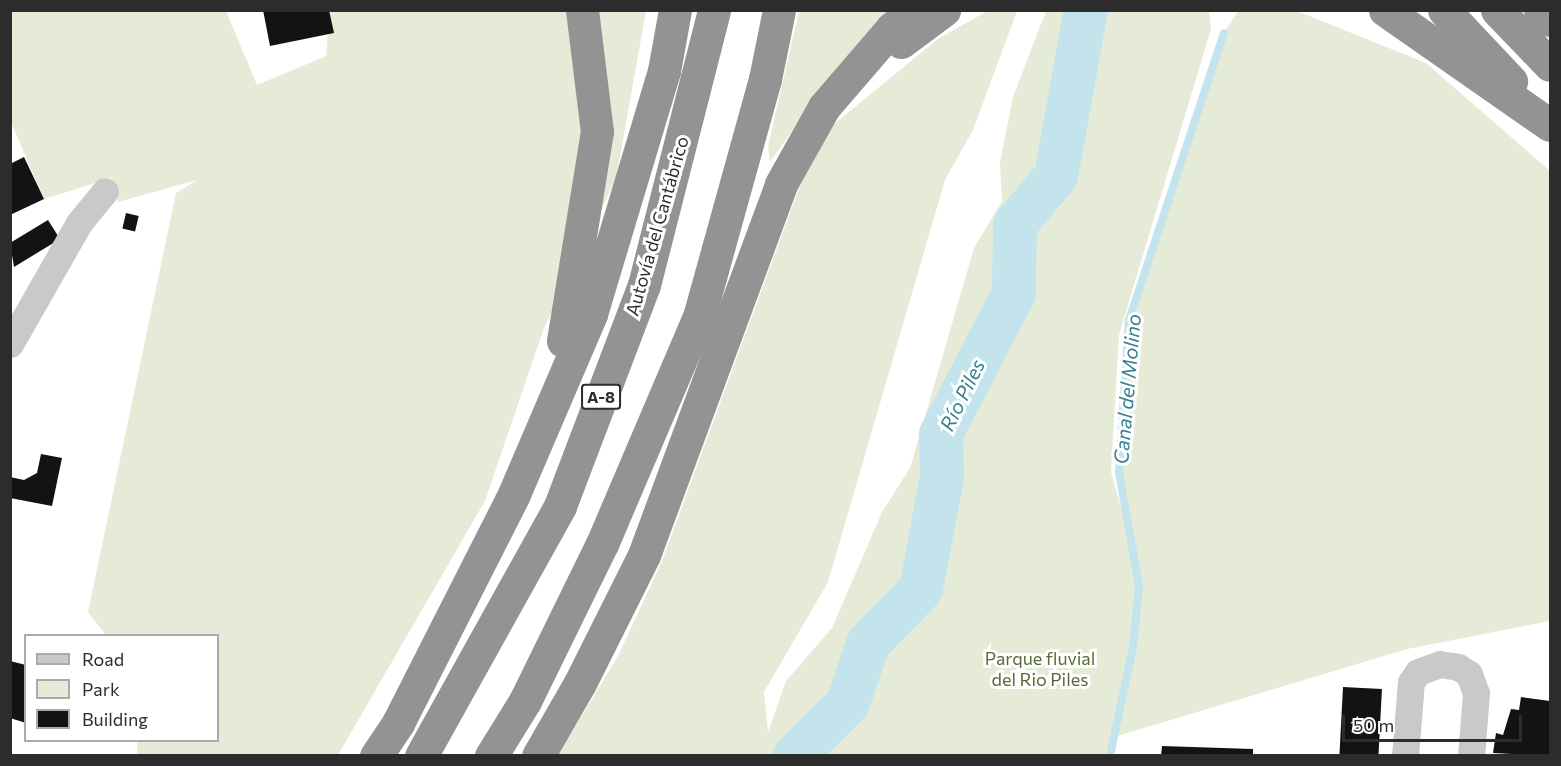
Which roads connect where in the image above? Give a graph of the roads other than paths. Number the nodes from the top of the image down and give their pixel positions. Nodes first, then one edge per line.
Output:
1 (582, 10) edge
2 (675, 10) edge
3 (714, 10) edge
4 (779, 10) edge
5 (914, 10) edge
6 (944, 10) edge
7 (1385, 10) edge
8 (1444, 10) edge
9 (1497, 10) edge
10 (1540, 10) edge
11 (1551, 20) edge
12 (1551, 65) edge
13 (824, 107) junction
14 (1551, 124) edge
15 (105, 191) dead end
16 (10, 344) edge
17 (514, 494) junction
18 (376, 756) edge
19 (421, 756) edge
20 (491, 756) edge
21 (538, 756) edge
22 (1406, 756) edge
23 (1471, 756) edge

1 - 17 highway
2 - 17 highway
3 - 19 highway, Autovía del Cantábrico / A-8
4 - 20 highway
5 - 13 highway
6 - 13 highway
7 - 14 highway
8 - 14 highway
9 - 12 highway
10 - 11 highway
13 - 21 highway
15 - 16 street
17 - 18 highway
22 - 23 street

